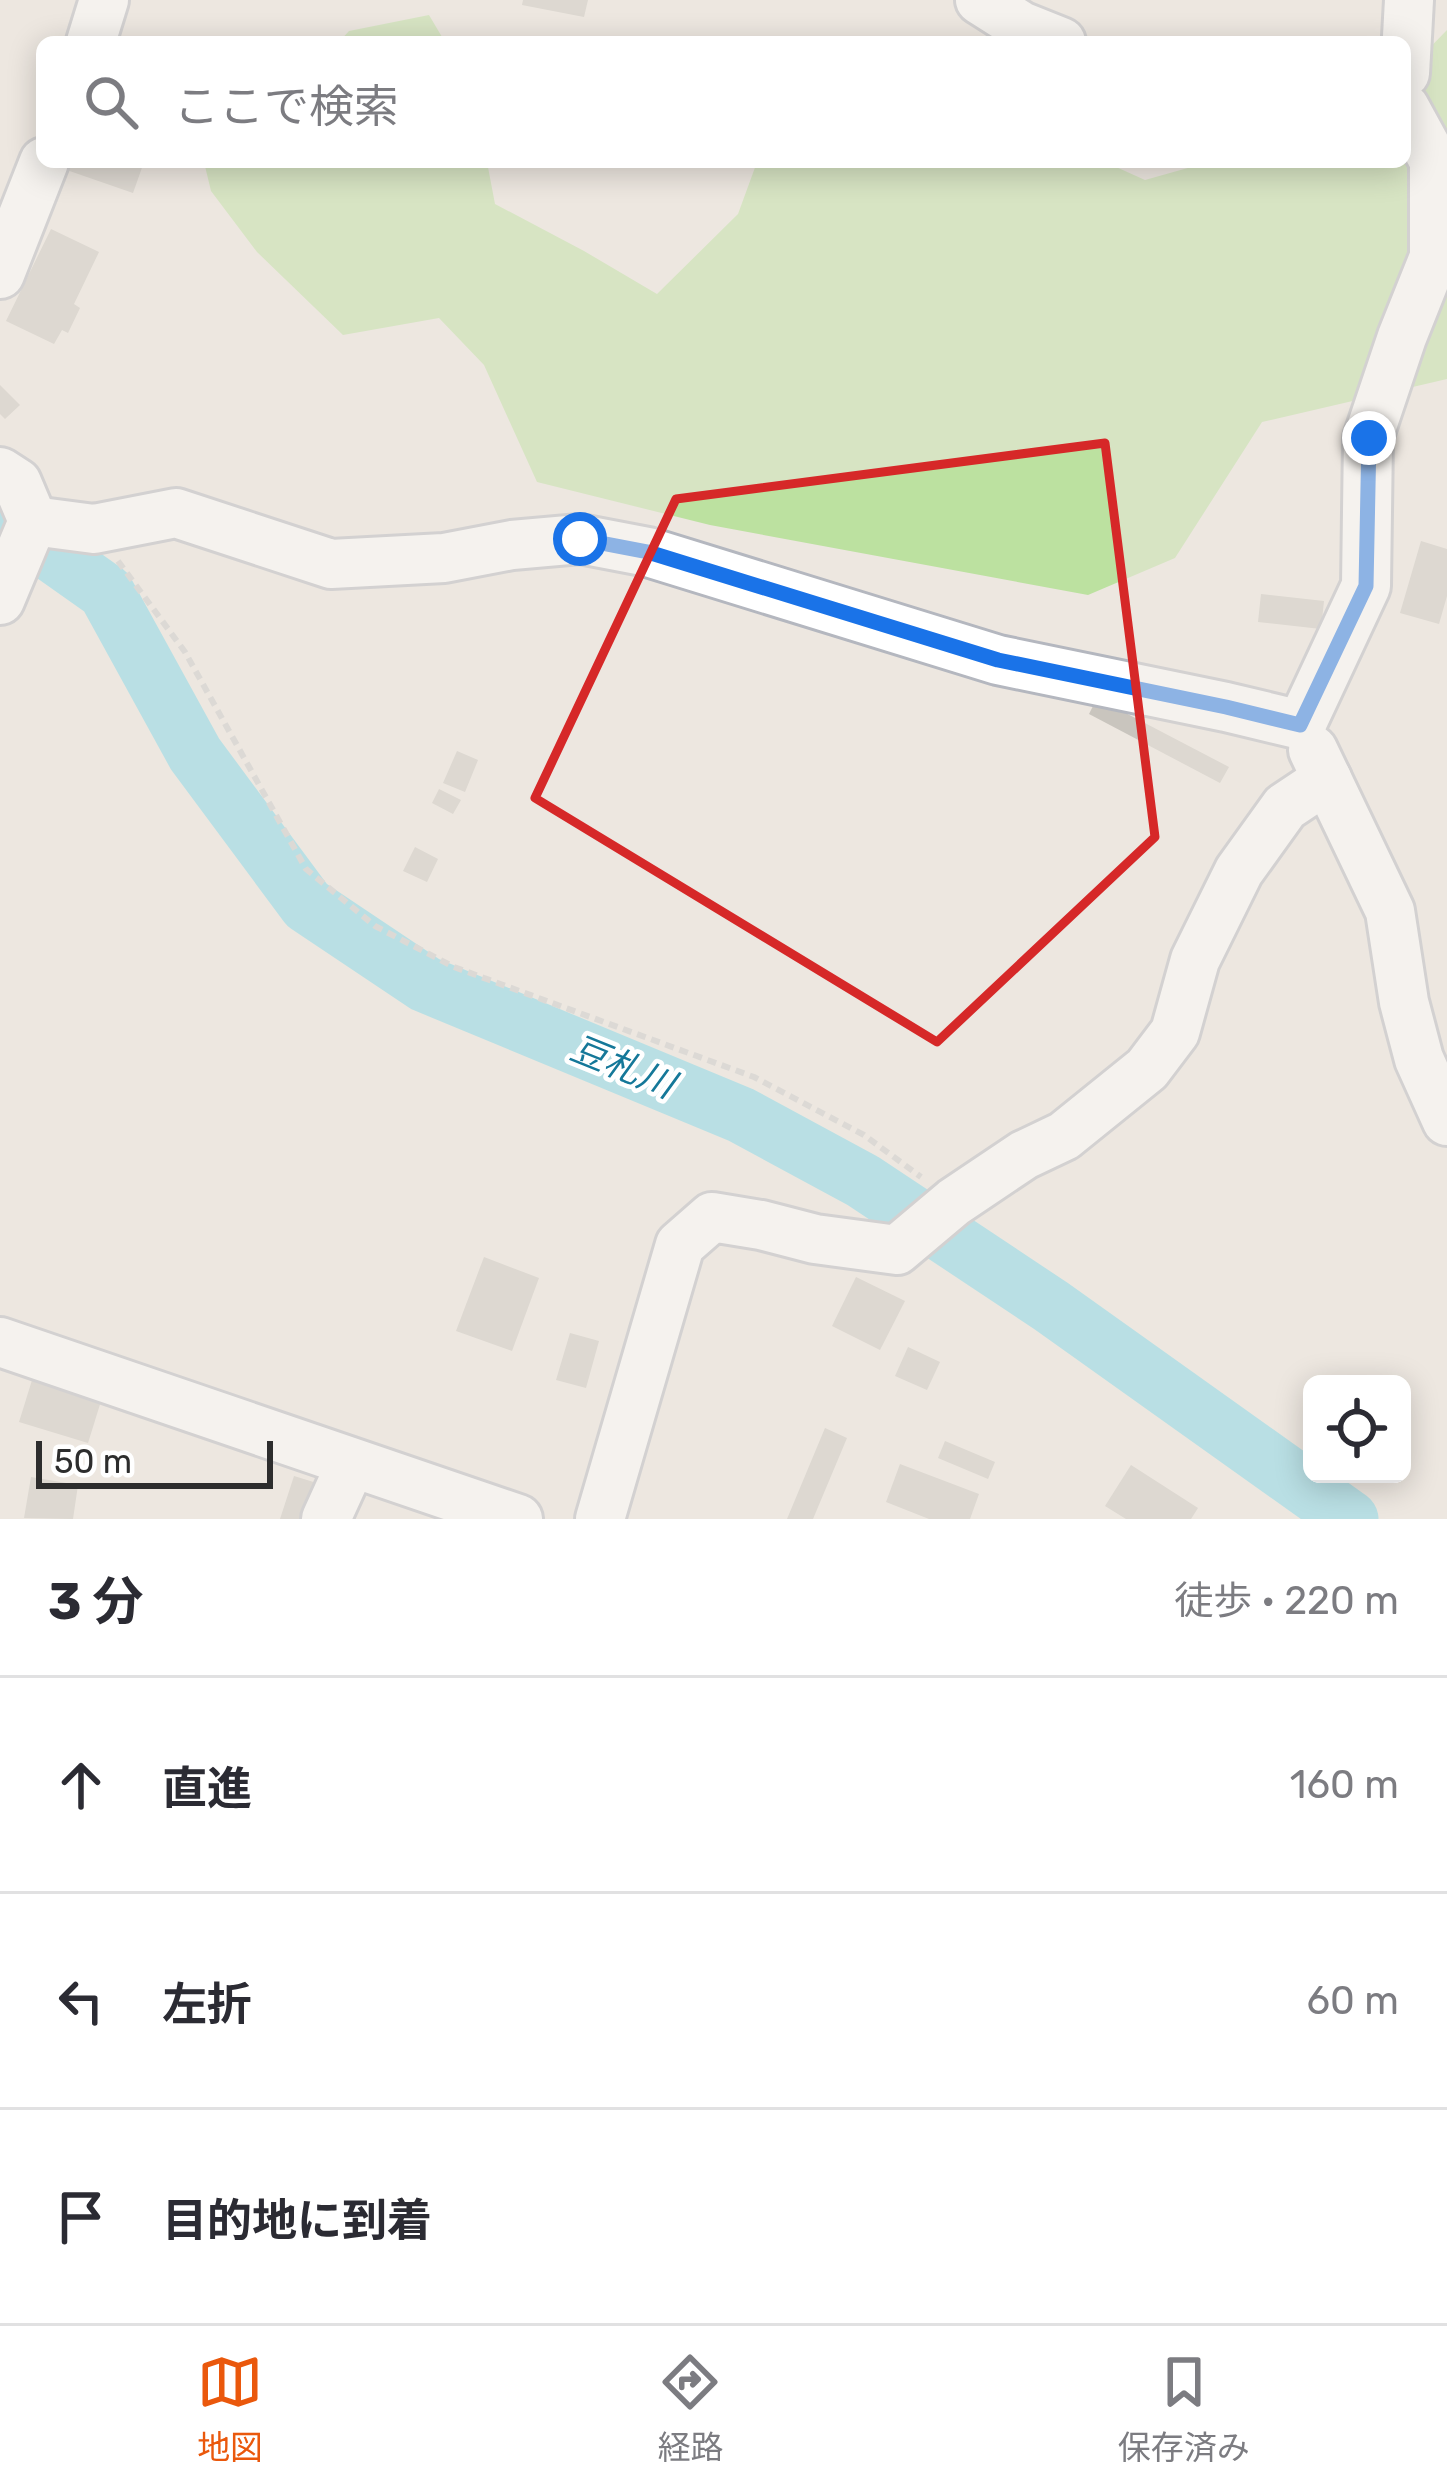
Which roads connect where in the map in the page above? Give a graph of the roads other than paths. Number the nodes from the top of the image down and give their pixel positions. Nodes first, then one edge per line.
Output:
1 (104, 0) edge
2 (980, 0) edge
3 (1409, 0) edge
4 (93, 36) edge
5 (1046, 36) edge
6 (1407, 36) edge
7 (1411, 119) edge
8 (42, 168) edge
9 (0, 274) edge
10 (0, 472) edge
11 (33, 521) junction
12 (0, 600) edge
13 (1300, 725) junction
14 (1327, 779) junction
15 (1447, 1121) edge
16 (0, 1342) edge
17 (351, 1464) junction
18 (326, 1519) edge
19 (518, 1519) edge
20 (600, 1519) edge

1 - 4 street
2 - 5 street
3 - 6 street
7 - 13 street
8 - 9 street
10 - 11 street
11 - 12 street
11 - 13 street
13 - 14 street
14 - 15 street
14 - 20 street
16 - 17 street
17 - 18 street
17 - 19 street

